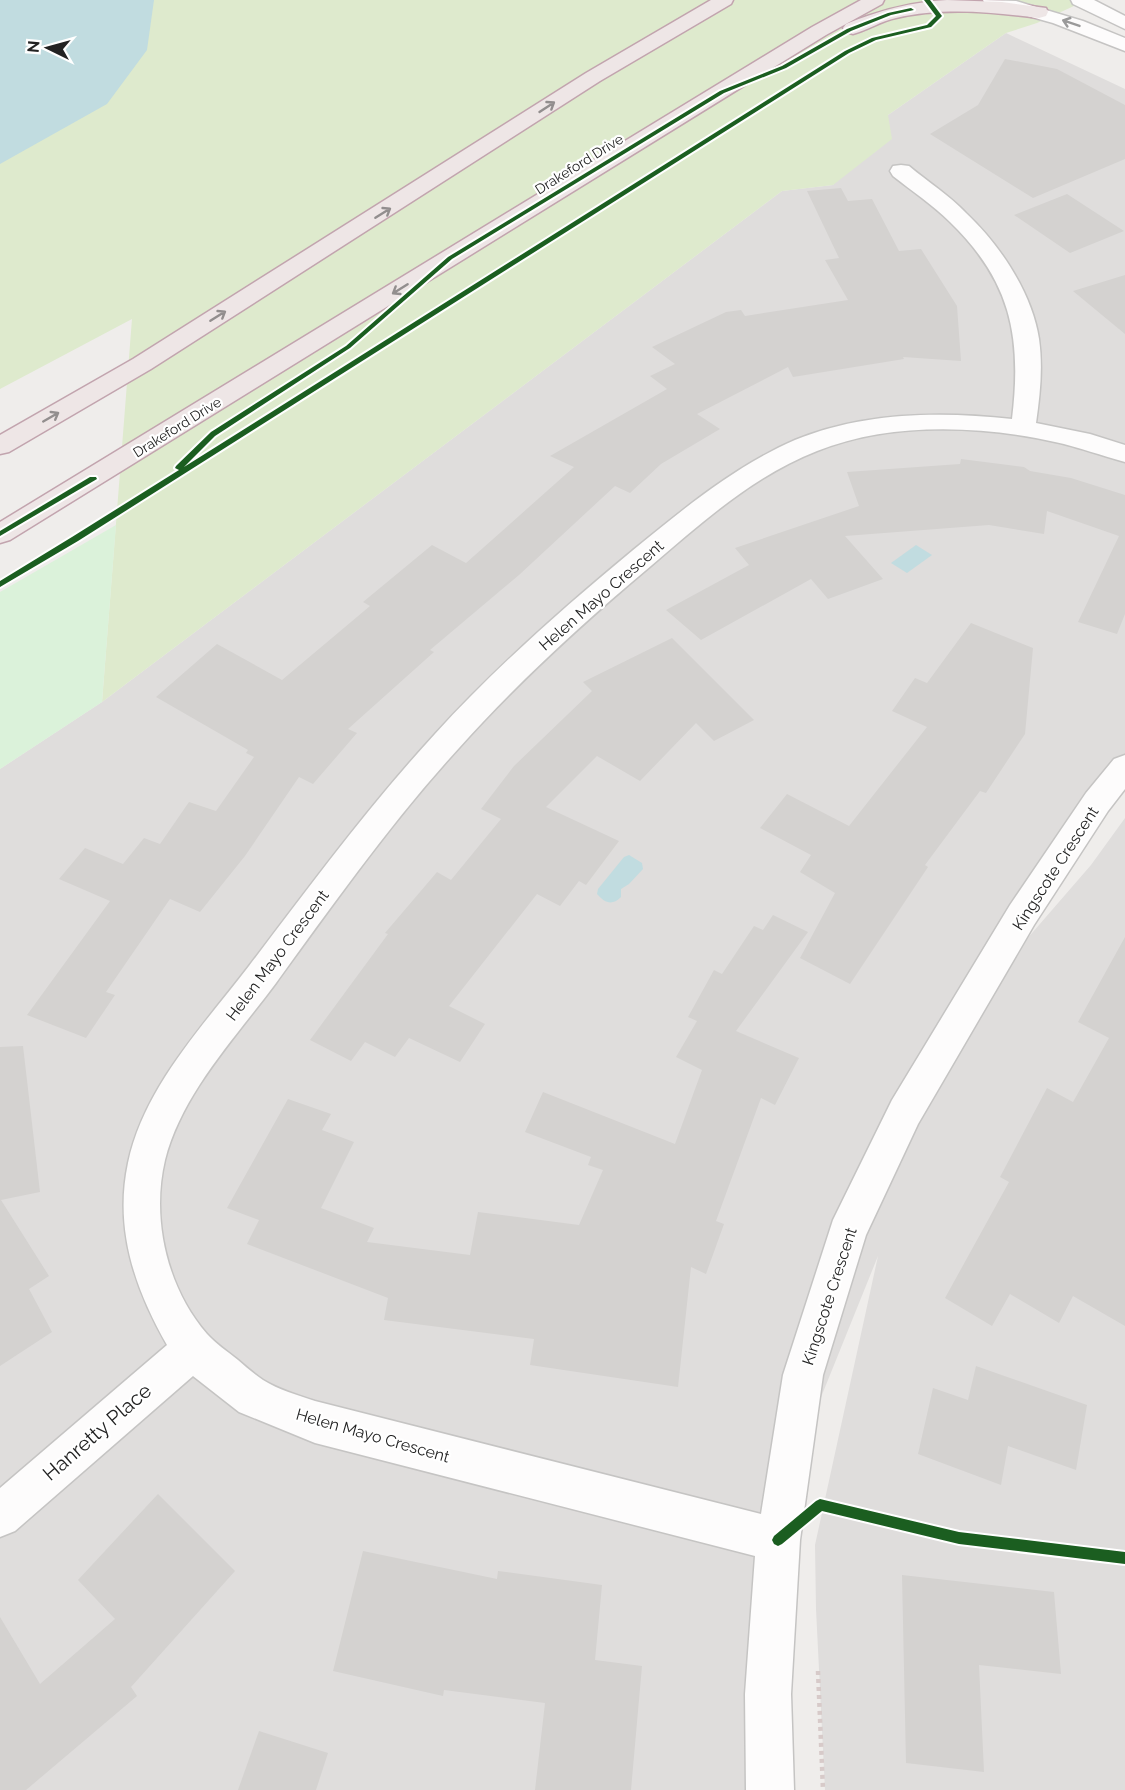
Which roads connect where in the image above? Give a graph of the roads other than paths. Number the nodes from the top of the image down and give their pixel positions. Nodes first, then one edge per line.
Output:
1 (724, 0) edge
2 (875, 0) edge
3 (992, 0) edge
4 (1080, 0) edge
5 (1039, 12) junction
6 (1125, 22) edge
7 (1125, 45) edge
8 (722, 92) junction
9 (901, 171) dead end
10 (1023, 428) junction
11 (0, 446) edge
12 (1125, 454) edge
13 (0, 534) edge
14 (1125, 767) edge
15 (193, 1349) junction
16 (0, 1516) edge
17 (778, 1540) junction
18 (770, 1790) edge

11 -> 1 highway
2 - 8 highway, Drakeford Drive
3 - 5 street
4 - 6 street
7 -> 5 street
5 - 8 highway
8 -> 13 highway, Drakeford Drive
9 - 10 street
10 - 12 street, Helen Mayo Crescent
10 - 15 street, Helen Mayo Crescent
14 - 17 street, Kingscote Crescent
15 - 16 street, Hanretty Place
15 - 17 street, Helen Mayo Crescent
17 - 18 street, Kingscote Crescent

